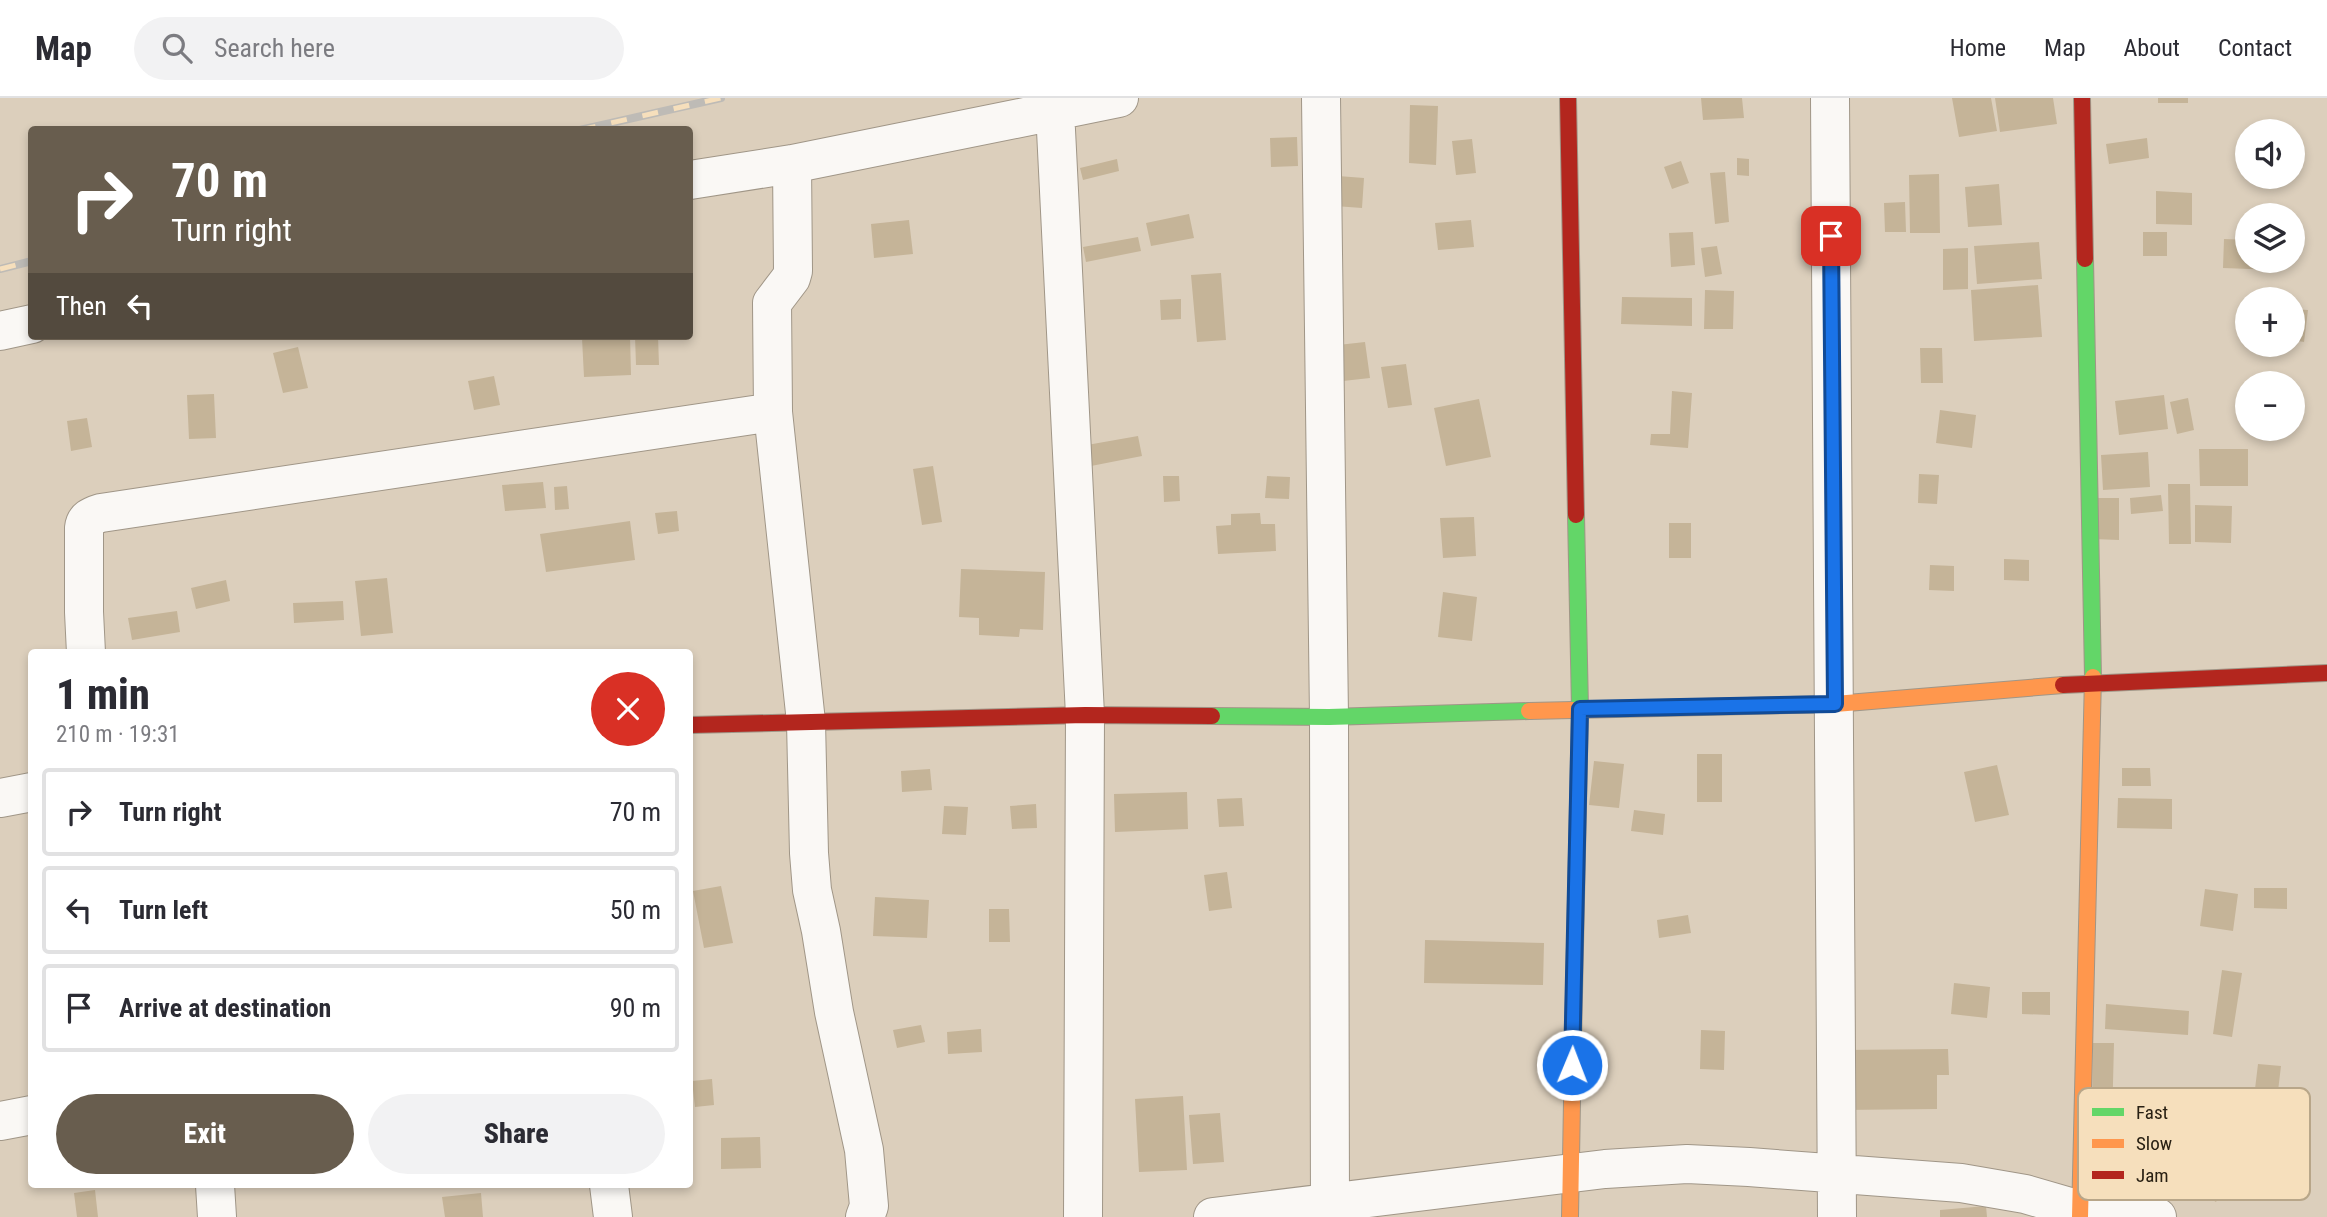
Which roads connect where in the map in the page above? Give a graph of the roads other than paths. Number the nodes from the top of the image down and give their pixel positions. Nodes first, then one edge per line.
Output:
1 (1119, 98) edge
2 (1321, 98) edge
3 (1568, 98) edge
4 (1830, 98) edge
5 (2082, 98) edge
6 (1055, 110) junction
7 (792, 164) junction
8 (693, 180) edge
9 (28, 325) edge
10 (0, 331) edge
11 (773, 412) junction
12 (86, 649) edge
13 (2327, 673) edge
14 (2093, 682) junction
15 (1835, 704) junction
16 (1580, 709) junction
17 (1085, 715) junction
18 (1329, 717) junction
19 (806, 722) junction
20 (693, 725) edge
21 (28, 793) edge
22 (0, 798) edge
23 (2083, 1088) edge
24 (28, 1116) edge
25 (0, 1121) edge
26 (1570, 1174) junction
27 (1838, 1175) junction
28 (215, 1188) edge
29 (609, 1188) edge
30 (1330, 1210) edge
31 (2080, 1213) edge
32 (217, 1217) edge
33 (613, 1217) edge
34 (865, 1217) edge
35 (1083, 1217) edge
36 (1213, 1217) edge
37 (1570, 1217) edge
38 (1837, 1217) edge
39 (2157, 1217) edge

1 - 6 street
2 - 18 street
3 - 16 street
4 - 15 street
5 - 14 street
6 - 7 street
6 - 17 street
7 - 8 street
7 - 11 street
9 - 10 street
11 - 12 street
11 - 19 street
13 - 14 street
14 - 15 street
14 - 23 street
15 - 16 street
15 - 27 street
16 - 18 street
16 - 26 street
17 - 18 street
17 - 19 street
17 - 35 street
18 - 30 street
19 - 20 street
19 - 34 street
21 - 22 street
24 - 25 street
26 - 27 street
26 - 30 street
26 - 37 street
27 - 31 street
27 - 38 street
28 - 32 street
29 - 33 street
30 - 36 street
31 - 39 street

